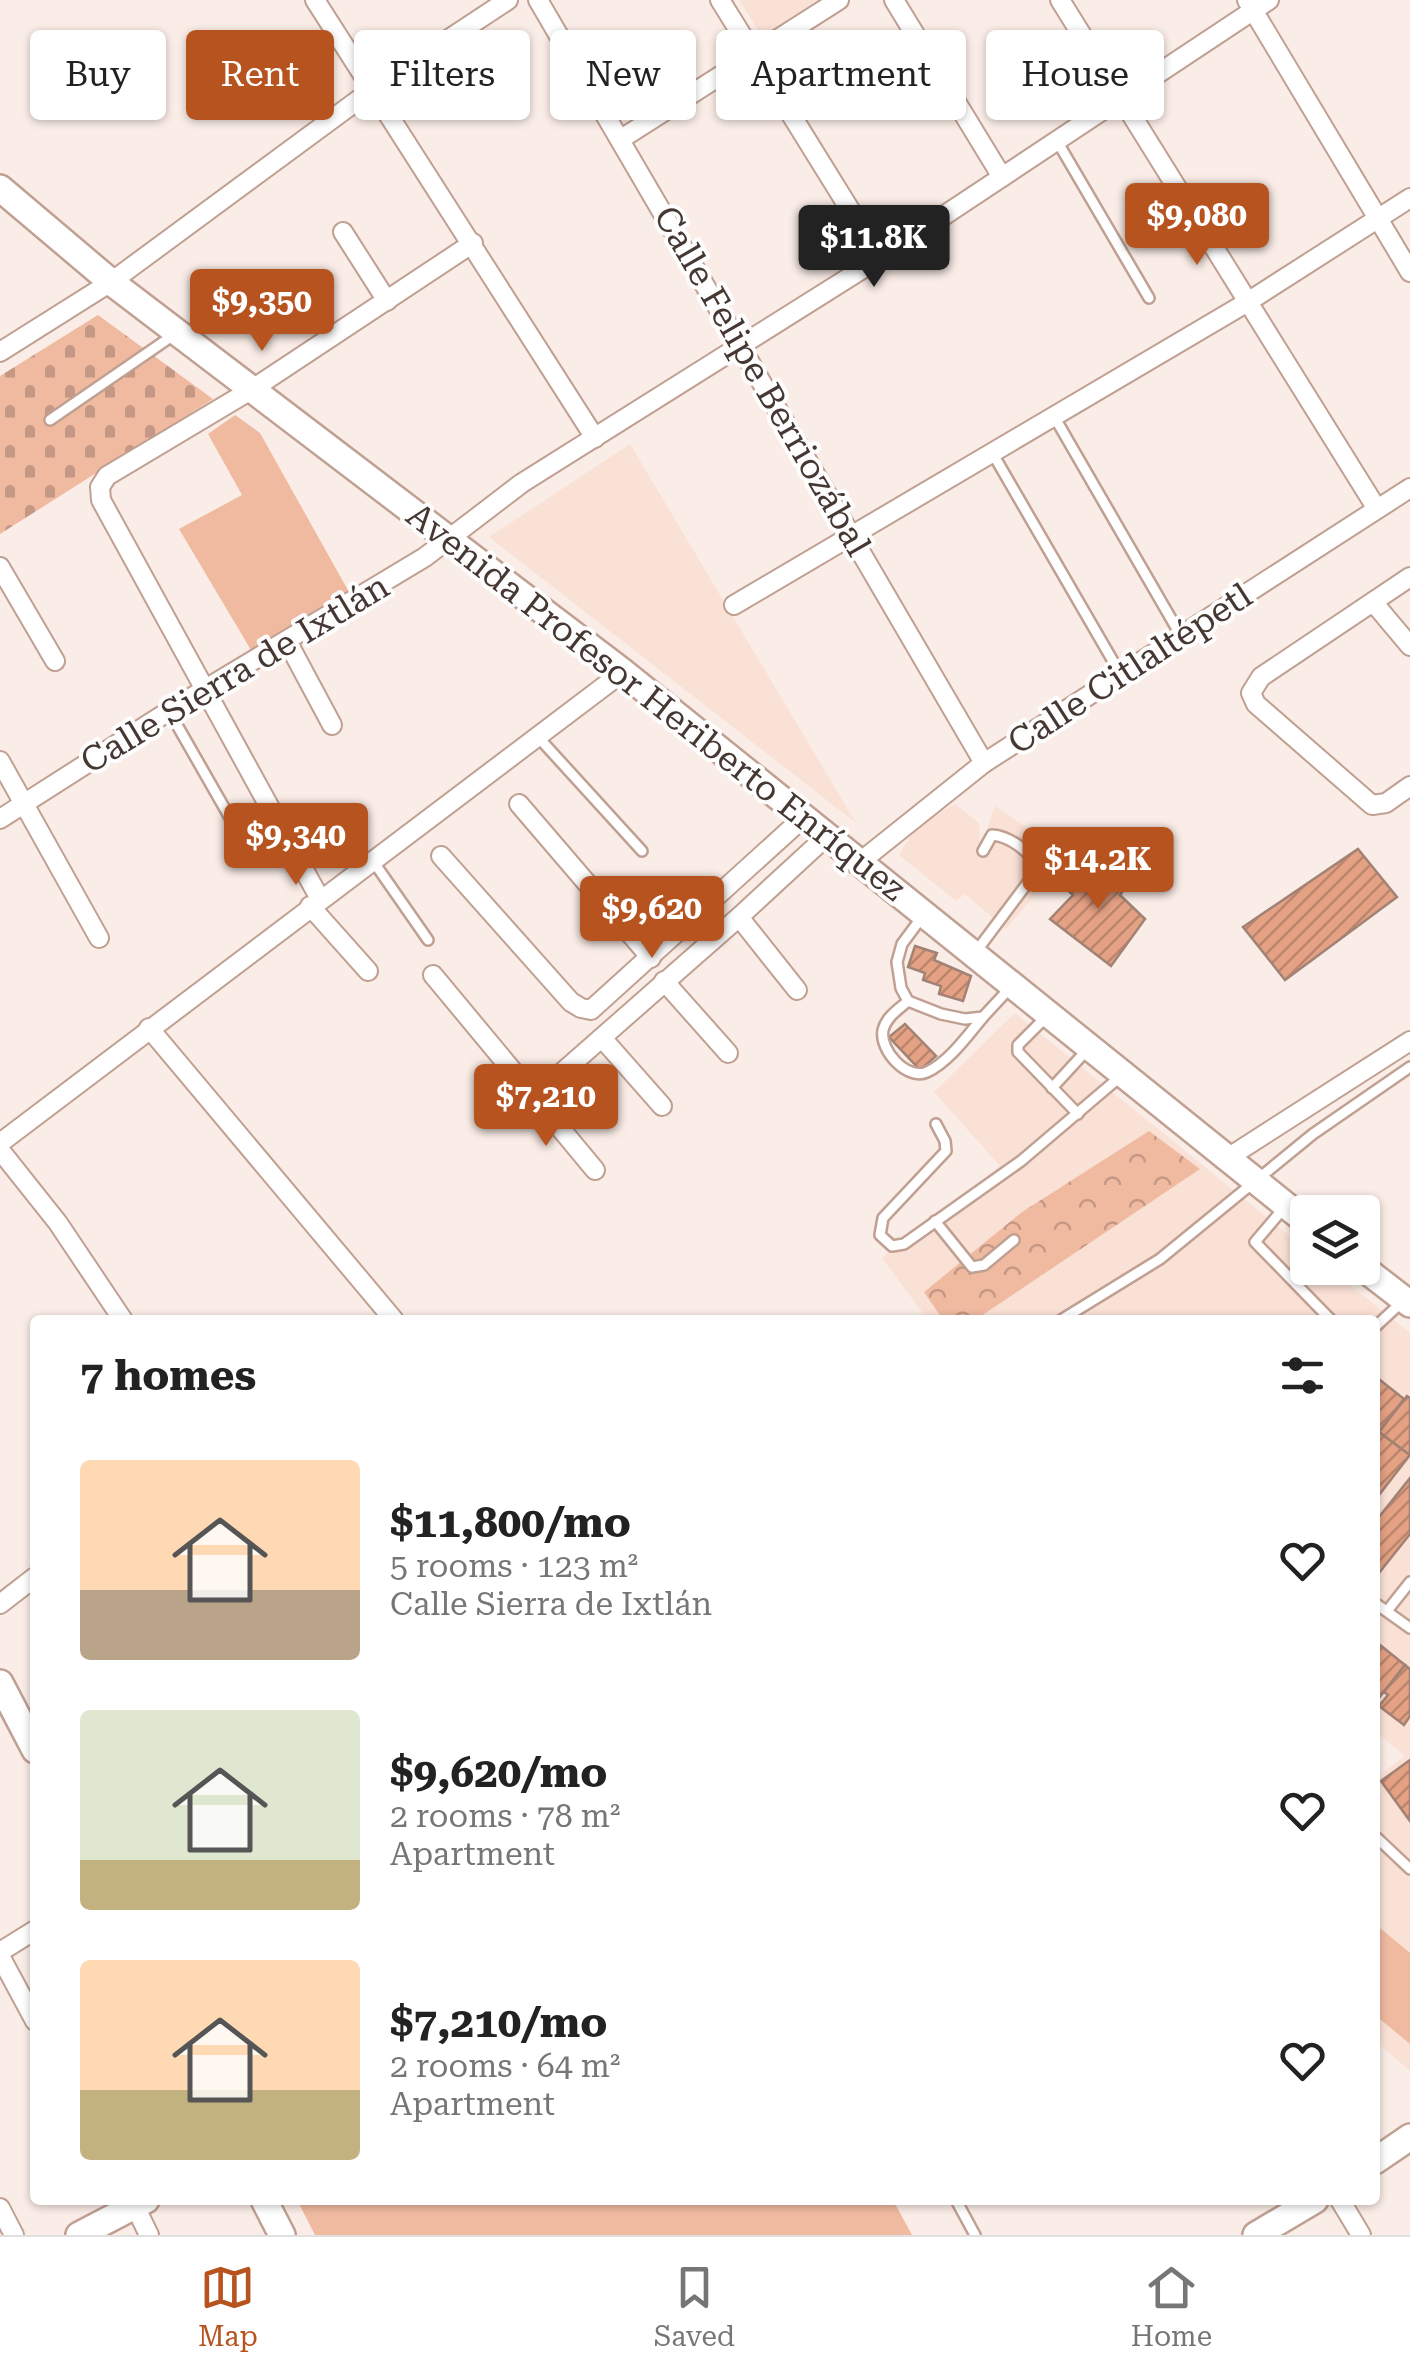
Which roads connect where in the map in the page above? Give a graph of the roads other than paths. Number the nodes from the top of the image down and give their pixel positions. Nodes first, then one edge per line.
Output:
1 (315, 0) edge
2 (508, 0) edge
3 (538, 0) edge
4 (720, 0) edge
5 (839, 0) edge
6 (894, 0) edge
7 (1060, 0) edge
8 (1256, 3) edge
9 (462, 30) edge
10 (739, 30) edge
11 (792, 30) edge
12 (1079, 30) edge
13 (354, 60) edge
14 (1164, 68) edge
15 (716, 78) edge
16 (354, 103) edge
17 (393, 120) edge
18 (795, 120) edge
19 (1087, 120) edge
20 (1135, 120) edge
21 (621, 139) junction
22 (1056, 139) junction
23 (1002, 177) junction
24 (0, 188) edge
25 (1410, 198) edge
26 (1379, 218) junction
27 (343, 232) dead end
28 (473, 243) junction
29 (880, 258) junction
30 (1410, 272) edge
31 (111, 282) junction
32 (1149, 298) dead end
33 (387, 301) junction
34 (1246, 303) junction
35 (179, 332) junction
36 (742, 346) junction
37 (0, 352) edge
38 (252, 390) junction
39 (1056, 418) junction
40 (50, 420) dead end
41 (595, 438) junction
42 (993, 454) junction
43 (1410, 488) edge
44 (1377, 510) junction
45 (851, 536) junction
46 (450, 539) junction
47 (0, 567) edge
48 (1410, 577) edge
49 (1373, 602) junction
50 (734, 605) dead end
51 (1181, 636) junction
52 (287, 641) junction
53 (1410, 646) edge
54 (55, 661) dead end
55 (623, 672) junction
56 (1121, 675) junction
57 (206, 689) junction
58 (169, 711) junction
59 (332, 725) dead end
60 (539, 738) junction
61 (0, 761) edge
62 (984, 763) junction
63 (1410, 786) edge
64 (24, 804) junction
65 (519, 804) dead end
66 (804, 817) junction
67 (0, 819) edge
68 (236, 830) dead end
69 (828, 835) junction
70 (642, 851) dead end
71 (983, 851) dead end
72 (441, 856) dead end
73 (373, 861) junction
74 (860, 862) junction
75 (315, 903) junction
76 (926, 914) junction
77 (739, 917) junction
78 (99, 938) dead end
79 (428, 940) dead end
80 (973, 955) junction
81 (651, 958) junction
82 (368, 971) dead end
83 (432, 974) dead end
84 (664, 981) junction
85 (1011, 987) junction
86 (797, 990) dead end
87 (908, 1000) junction
88 (983, 1016) junction
89 (1047, 1016) junction
90 (149, 1028) junction
91 (602, 1038) junction
92 (1410, 1042) edge
93 (1088, 1049) junction
94 (728, 1053) dead end
95 (1410, 1067) edge
96 (1122, 1076) junction
97 (1052, 1088) junction
98 (533, 1098) junction
99 (662, 1106) dead end
100 (1078, 1114) junction
101 (936, 1124) dead end
102 (0, 1146) edge
103 (1226, 1158) junction
104 (595, 1170) dead end
105 (1255, 1182) junction
106 (1285, 1205) junction
107 (1290, 1209) edge
108 (935, 1221) junction
109 (1014, 1240) dead end
110 (1380, 1281) edge
111 (1407, 1302) edge
112 (120, 1315) edge
113 (390, 1315) edge
114 (1069, 1315) edge
115 (1326, 1315) edge
116 (1380, 1323) edge
117 (30, 1581) edge
118 (1410, 1582) edge
119 (0, 1604) edge
120 (1380, 1606) edge
121 (1387, 1611) junction
122 (1410, 1628) edge
123 (0, 1683) edge
124 (30, 1740) edge
125 (1380, 1841) edge
126 (1410, 1869) edge
127 (30, 1933) edge
128 (0, 1954) edge
129 (30, 2011) edge
130 (1408, 2143) edge
131 (1380, 2158) edge
132 (132, 2205) edge
133 (138, 2205) edge
134 (267, 2205) edge
135 (959, 2205) edge
136 (1305, 2205) edge
137 (1343, 2205) edge
138 (0, 2208) edge
139 (14, 2235) edge
140 (79, 2235) edge
141 (150, 2235) edge
142 (282, 2235) edge
143 (975, 2235) edge
144 (1256, 2235) edge
145 (1360, 2235) edge

1 - 13 street
2 - 9 street
3 - 21 street, Calle Felipe Berriozábal
4 - 10 street
5 - 11 street
6 - 23 street
7 - 12 street
8 - 14 street, Calle Sierra de Ixtlán
8 - 26 street
15 - 21 street
16 - 31 street
17 - 28 street
18 - 29 street
19 - 22 street, Calle Sierra de Ixtlán
20 - 34 street
21 - 36 street, Calle Felipe Berriozábal
22 - 23 street, Calle Sierra de Ixtlán
22 - 32 lane
23 - 29 street, Calle Sierra de Ixtlán
24 - 31 main road, Avenida Profesor Heriberto Enríquez
25 - 26 street
26 - 30 street
26 - 34 street
27 - 33 street
28 - 33 street
28 - 41 street
29 - 36 street, Calle Sierra de Ixtlán
31 - 35 main road, Avenida Profesor Heriberto Enríquez
31 - 37 street
33 - 38 street
34 - 39 street
34 - 44 street
35 - 38 main road, Avenida Profesor Heriberto Enríquez
35 - 40 lane
36 - 41 street, Calle Sierra de Ixtlán
36 - 45 street, Calle Felipe Berriozábal
38 - 46 main road, Avenida Profesor Heriberto Enríquez
38 - 57 street
39 - 42 street
39 - 51 lane
41 - 46 street, Calle Sierra de Ixtlán
42 - 45 street
42 - 56 lane
43 - 44 street, Calle Citlaltépetl
44 - 51 street, Calle Citlaltépetl
45 - 50 street
45 - 62 street, Calle Felipe Berriozábal
46 - 52 street, Calle Sierra de Ixtlán
46 - 55 main road, Avenida Profesor Heriberto Enríquez
47 - 54 street
48 - 49 street
49 - 53 street
49 - 63 street
51 - 56 street, Calle Citlaltépetl
52 - 57 street, Calle Sierra de Ixtlán
52 - 59 street
55 - 60 street
55 - 66 main road, Avenida Profesor Heriberto Enríquez
56 - 62 street, Calle Citlaltépetl
57 - 58 street, Calle Sierra de Ixtlán
57 - 75 street
58 - 64 street, Calle Sierra de Ixtlán
58 - 68 lane
60 - 70 lane
60 - 73 street
61 - 64 street
62 - 74 street, Calle Citlaltépetl
64 - 67 street, Calle Sierra de Ixtlán
64 - 78 street
65 - 81 street
66 - 69 main road, Avenida Profesor Heriberto Enríquez
66 - 81 street
69 - 74 main road, Avenida Profesor Heriberto Enríquez
69 - 77 street
71 - 80 lane
72 - 81 street
73 - 75 street
73 - 79 lane
74 - 76 main road, Avenida Profesor Heriberto Enríquez
75 - 82 street
75 - 90 street
76 - 80 main road, Avenida Profesor Heriberto Enríquez
76 - 87 lane
77 - 84 street
77 - 86 street
80 - 85 main road, Avenida Profesor Heriberto Enríquez
83 - 98 street
84 - 91 street
84 - 94 street
85 - 88 lane
85 - 89 main road, Avenida Profesor Heriberto Enríquez
87 - 88 lane
87 - 88 lane
89 - 93 main road, Avenida Profesor Heriberto Enríquez
89 - 97 lane
90 - 102 street
90 - 113 street
91 - 98 street
91 - 99 street
92 - 103 street
93 - 96 main road, Avenida Profesor Heriberto Enríquez
93 - 97 lane
95 - 105 lane
96 - 100 lane
96 - 103 main road, Avenida Profesor Heriberto Enríquez
97 - 100 lane
98 - 104 street
100 - 108 lane
101 - 108 lane
102 - 112 street
103 - 105 main road, Avenida Profesor Heriberto Enríquez
105 - 106 main road, Avenida Profesor Heriberto Enríquez
105 - 114 lane
106 - 107 main road, Avenida Profesor Heriberto Enríquez
106 - 115 lane
108 - 109 lane
110 - 111 main road
111 - 116 lane
117 - 119 street
118 - 121 lane
120 - 121 lane
121 - 122 lane
123 - 124 main road
125 - 126 lane
127 - 128 street
128 - 129 street
130 - 131 main road
132 - 140 main road
133 - 141 street
134 - 142 main road
135 - 143 lane
136 - 144 main road
137 - 145 street
138 - 139 street

